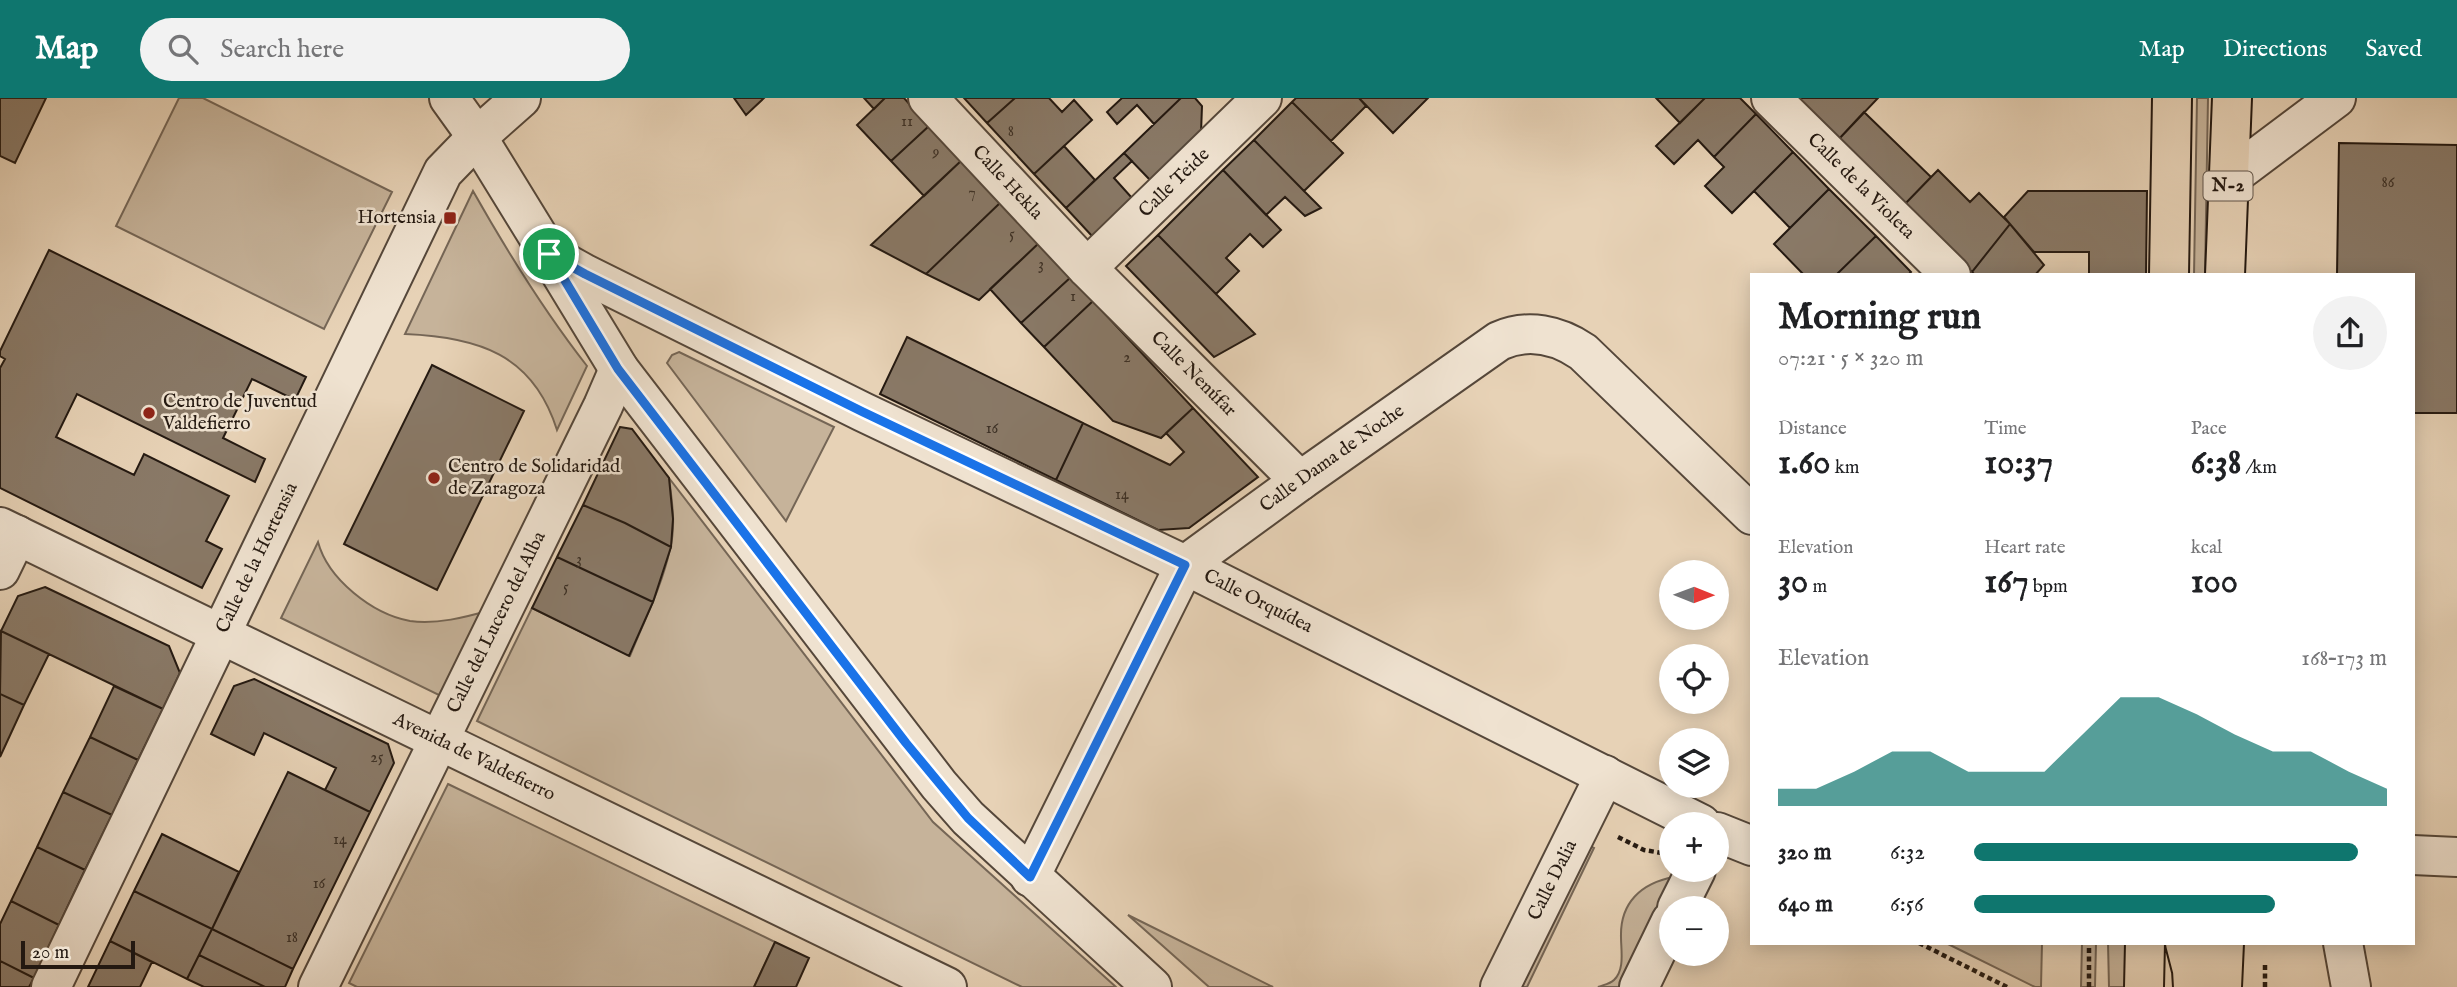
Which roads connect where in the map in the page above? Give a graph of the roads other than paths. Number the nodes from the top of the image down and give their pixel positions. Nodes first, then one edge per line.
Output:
1 (449, 98) edge
2 (521, 98) edge
3 (928, 98) edge
4 (1771, 98) edge
5 (2172, 98) edge
6 (2232, 98) edge
7 (2336, 98) edge
8 (1251, 102) edge
9 (477, 137) junction
10 (2228, 179) junction
11 (549, 254) junction
12 (1087, 268) junction
13 (1949, 273) edge
14 (2169, 273) edge
15 (2225, 273) edge
16 (618, 369) junction
17 (1300, 481) junction
18 (1750, 513) edge
19 (8, 531) edge
20 (1185, 565) junction
21 (0, 570) edge
22 (221, 633) junction
23 (438, 741) junction
24 (1605, 775) junction
25 (1677, 812) edge
26 (1729, 837) edge
27 (1750, 845) edge
28 (2415, 855) edge
29 (2457, 857) edge
30 (1030, 877) junction
31 (2145, 945) edge
32 (2186, 945) edge
33 (2224, 945) edge
34 (2343, 945) edge
35 (1659, 946) edge
36 (51, 987) edge
37 (318, 987) edge
38 (947, 987) edge
39 (1152, 987) edge
40 (1500, 987) edge
41 (1639, 987) edge
42 (2144, 987) edge
43 (2193, 987) edge
44 (2222, 987) edge
45 (2351, 987) edge

1 - 9 street
2 - 9 street, Calle de la Hortensia
3 - 12 street, Calle Hekla
4 - 13 street, Calle de la Violeta
5 - 14 highway
6 - 10 highway, N-2
7 - 10 street
8 - 12 street, Calle Teide
9 - 11 street
9 - 22 street, Calle de la Hortensia
10 - 15 highway, N-2
11 - 16 street
11 - 20 street, Calle Orquídea
12 - 17 street, Calle Nenúfar
16 - 23 street, Calle del Lucero del Alba
16 - 30 street
17 - 18 street, Calle Dama de Noche
17 - 20 street, Calle Dama de Noche
19 - 21 street
19 - 22 street, Avenida de Valdefierro
20 - 24 street, Calle Orquídea
20 - 30 street, Calle Dama de Noche
22 - 23 street, Avenida de Valdefierro
22 - 36 street, Calle de la Hortensia
23 - 37 street, Calle del Lucero del Alba
23 - 38 street, Avenida de Valdefierro
24 - 25 street, Calle Orquídea
24 - 40 street, Calle Dalia
26 - 27 street
28 - 29 street
30 - 39 street
31 - 42 highway
32 - 43 highway
33 - 44 highway
34 - 45 street
35 - 41 street

